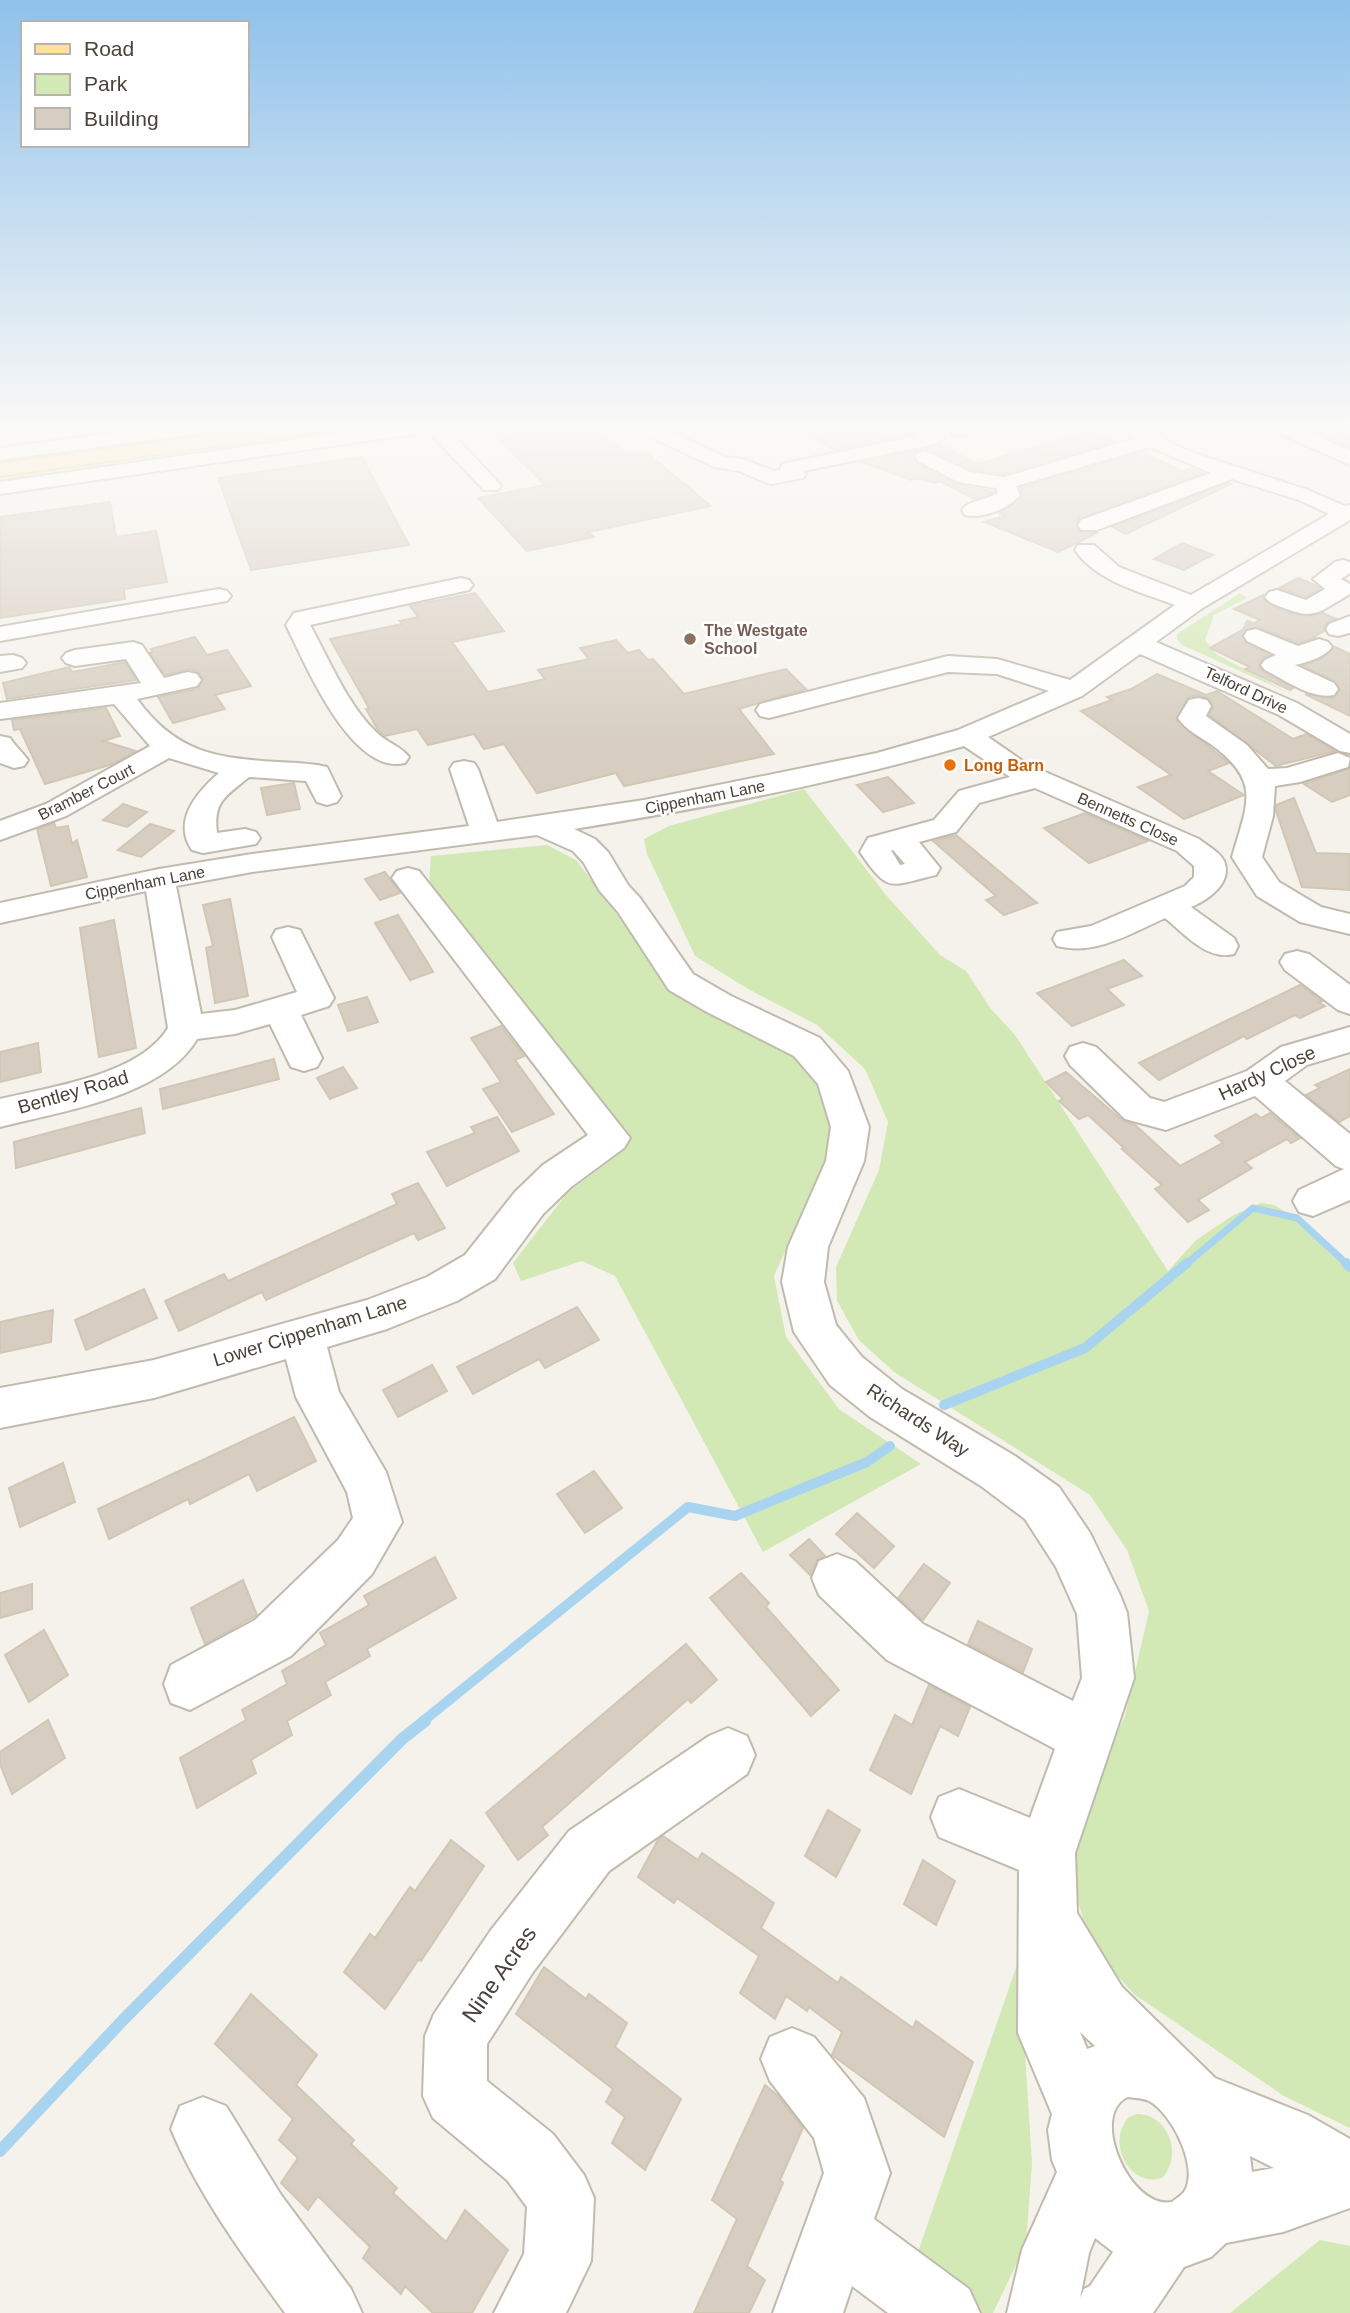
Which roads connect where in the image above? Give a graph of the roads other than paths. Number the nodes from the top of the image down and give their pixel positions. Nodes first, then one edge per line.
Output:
1 (1337, 531) edge
2 (1086, 550) dead end
3 (1322, 560) edge
4 (461, 584) dead end
5 (219, 596) dead end
6 (1193, 604) junction
7 (0, 634) edge
8 (1137, 643) junction
9 (75, 658) dead end
10 (152, 680) junction
11 (188, 680) dead end
12 (1338, 683) edge
13 (1073, 690) junction
14 (121, 695) junction
15 (1198, 706) dead end
16 (1288, 709) junction
17 (769, 710) dead end
18 (0, 711) edge
19 (968, 736) junction
20 (169, 747) junction
21 (1344, 753) edge
22 (395, 757) dead end
23 (244, 766) junction
24 (464, 768) dead end
25 (1260, 778) junction
26 (1036, 779) junction
27 (327, 796) dead end
28 (644, 809) junction
29 (541, 825) junction
30 (0, 831) edge
31 (486, 832) junction
32 (245, 838) dead end
33 (899, 838) dead end
34 (408, 878) dead end
35 (159, 879) junction
36 (629, 905) junction
37 (1168, 905) junction
38 (0, 913) edge
39 (1350, 924) edge
40 (288, 937) dead end
41 (1069, 939) dead end
42 (1222, 946) dead end
43 (1297, 962) dead end
44 (1350, 1002) edge
45 (281, 1010) junction
46 (186, 1028) junction
47 (1350, 1039) edge
48 (1083, 1056) dead end
49 (304, 1058) dead end
50 (1260, 1080) junction
51 (0, 1113) edge
52 (1350, 1156) edge
53 (1350, 1182) edge
54 (1312, 1201) dead end
55 (302, 1335) junction
56 (0, 1408) edge
57 (837, 1578) dead end
58 (190, 1684) dead end
59 (1087, 1737) junction
60 (728, 1755) dead end
61 (958, 1817) dead end
62 (1047, 1853) junction
63 (1050, 1923) junction
64 (792, 2059) dead end
65 (1185, 2091) junction
66 (1082, 2111) junction
67 (204, 2129) dead end
68 (1349, 2174) edge
69 (1089, 2177) junction
70 (1187, 2225) junction
71 (837, 2233) junction
72 (327, 2313) edge
73 (529, 2313) edge
74 (808, 2313) edge
75 (945, 2313) edge
76 (1042, 2313) edge
77 (1108, 2313) edge

1 - 3 street, Cippenham Lane
2 - 6 street
3 - 6 street, Cippenham Lane
3 - 12 street
4 - 22 street
5 - 7 street
6 - 8 street, Cippenham Lane
8 - 13 street, Cippenham Lane
8 - 16 street, Telford Drive
9 - 10 street
10 - 11 street
10 - 14 street
12 - 16 street
13 - 17 street
13 - 19 street, Cippenham Lane
14 - 18 street
14 - 20 street
15 - 25 street
16 - 21 street, Telford Drive
19 - 26 street, Bennetts Close
19 - 28 street, Cippenham Lane
20 - 23 street
20 - 30 street, Bramber Court
21 - 25 street
23 - 27 street
23 - 32 street
24 - 31 street
25 - 39 street
26 - 33 street
26 - 37 street, Bennetts Close
28 - 29 street, Cippenham Lane
28 - 36 street, Richards Way
29 - 31 street, Cippenham Lane
29 - 36 street, Richards Way
31 - 35 street, Cippenham Lane
34 - 55 street, Lower Cippenham Lane
35 - 38 street, Cippenham Lane
35 - 46 street
36 - 59 street, Richards Way
37 - 41 street, Bennetts Close
37 - 42 street
40 - 45 street
43 - 44 street
45 - 46 street
45 - 49 street
46 - 51 street, Bentley Road
47 - 50 street, Hardy Close
48 - 50 street, Hardy Close
50 - 52 street
53 - 54 street
55 - 56 street, Lower Cippenham Lane
55 - 58 street
57 - 59 street
59 - 62 street, Richards Way
60 - 73 street, Nine Acres
61 - 62 street
62 - 63 street, Richards Way
63 - 65 street, Richards Way
63 - 66 street, Richards Way
64 - 71 street
65 - 66 street
65 - 68 street
65 - 70 street
66 - 69 street
67 - 72 street
68 - 70 street
69 - 70 street
69 - 76 street
70 - 77 street
71 - 74 street
71 - 75 street

